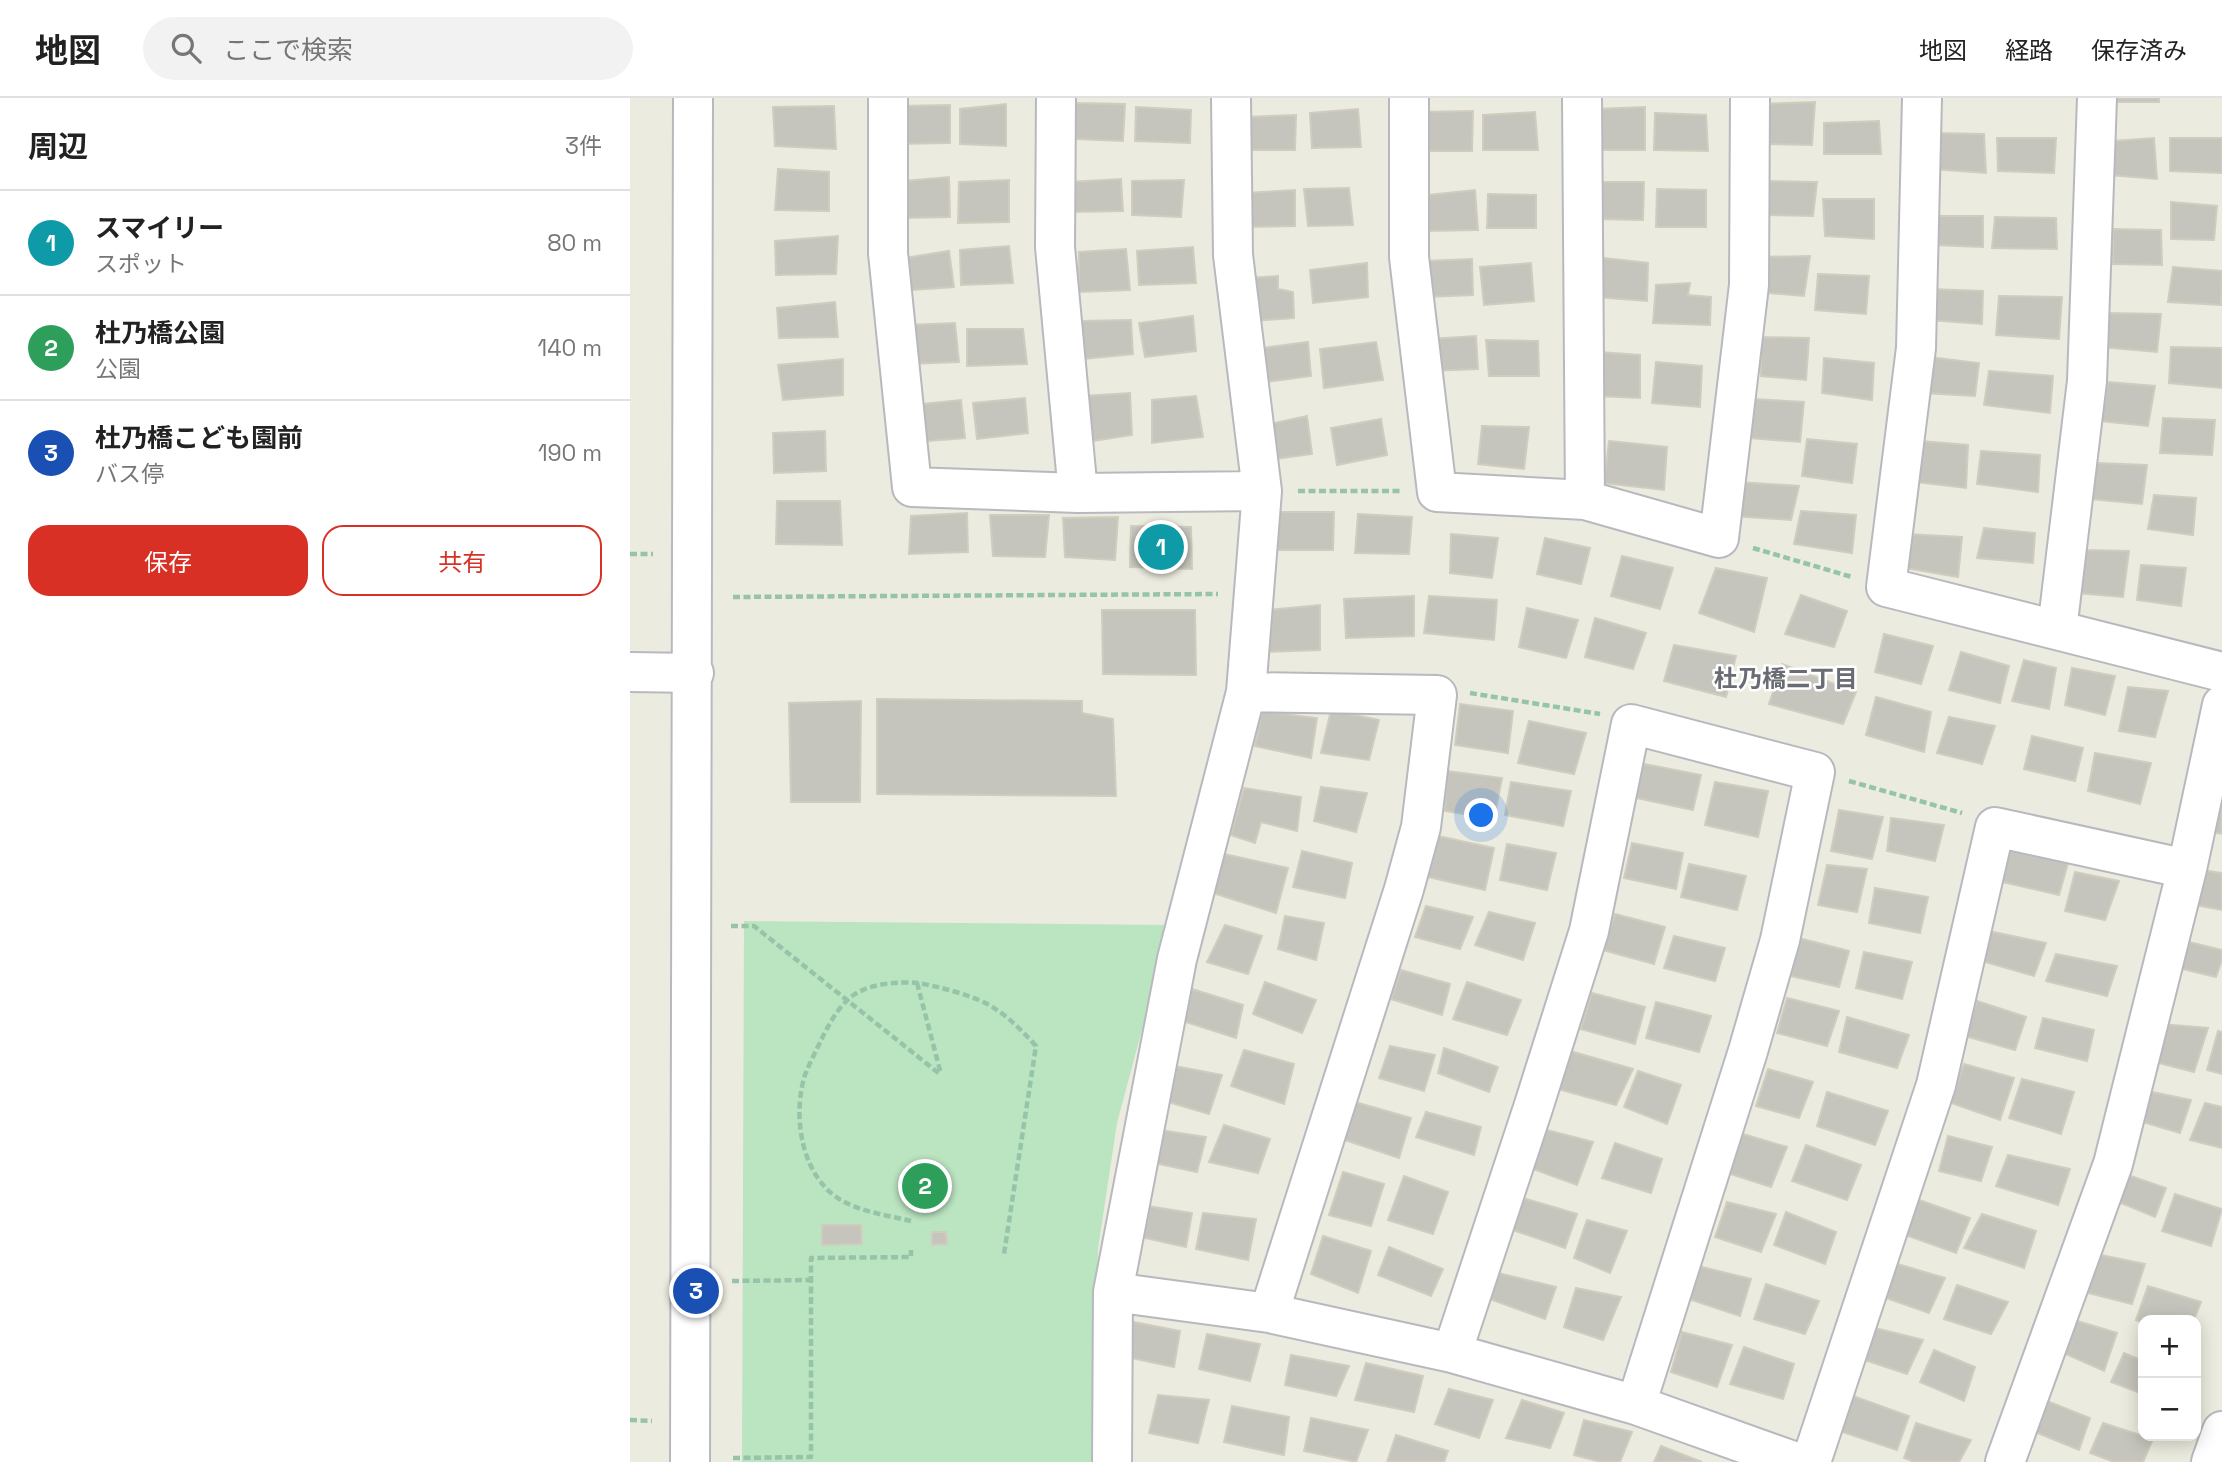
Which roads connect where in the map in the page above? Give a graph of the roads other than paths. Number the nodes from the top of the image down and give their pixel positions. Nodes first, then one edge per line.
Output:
1 (693, 98) edge
2 (888, 98) edge
3 (1056, 98) edge
4 (1231, 98) edge
5 (1409, 98) edge
6 (1582, 98) edge
7 (1750, 98) edge
8 (1922, 98) edge
9 (2097, 98) edge
10 (1262, 491) junction
11 (1078, 493) junction
12 (1585, 500) junction
13 (2057, 630) junction
14 (2222, 671) edge
15 (630, 672) edge
16 (694, 673) junction
17 (1246, 692) junction
18 (2222, 705) edge
19 (2187, 869) junction
20 (1113, 1292) junction
21 (1269, 1313) junction
22 (1452, 1353) junction
23 (1636, 1405) junction
24 (2222, 1431) edge
25 (690, 1462) edge
26 (1112, 1462) edge
27 (1796, 1462) edge
28 (1811, 1462) edge
29 (2005, 1462) edge
30 (2211, 1462) edge

1 - 16 street
2 - 11 street
3 - 11 street
4 - 10 street
5 - 12 street
6 - 12 street
7 - 12 street
8 - 13 street
9 - 13 street
10 - 11 street
10 - 17 street
13 - 14 street
15 - 16 street
16 - 25 street
17 - 20 street
17 - 21 street
18 - 19 street
19 - 28 street
19 - 29 street
20 - 21 street
20 - 26 street
21 - 22 street
22 - 23 street
22 - 23 street
23 - 27 street
24 - 30 street

